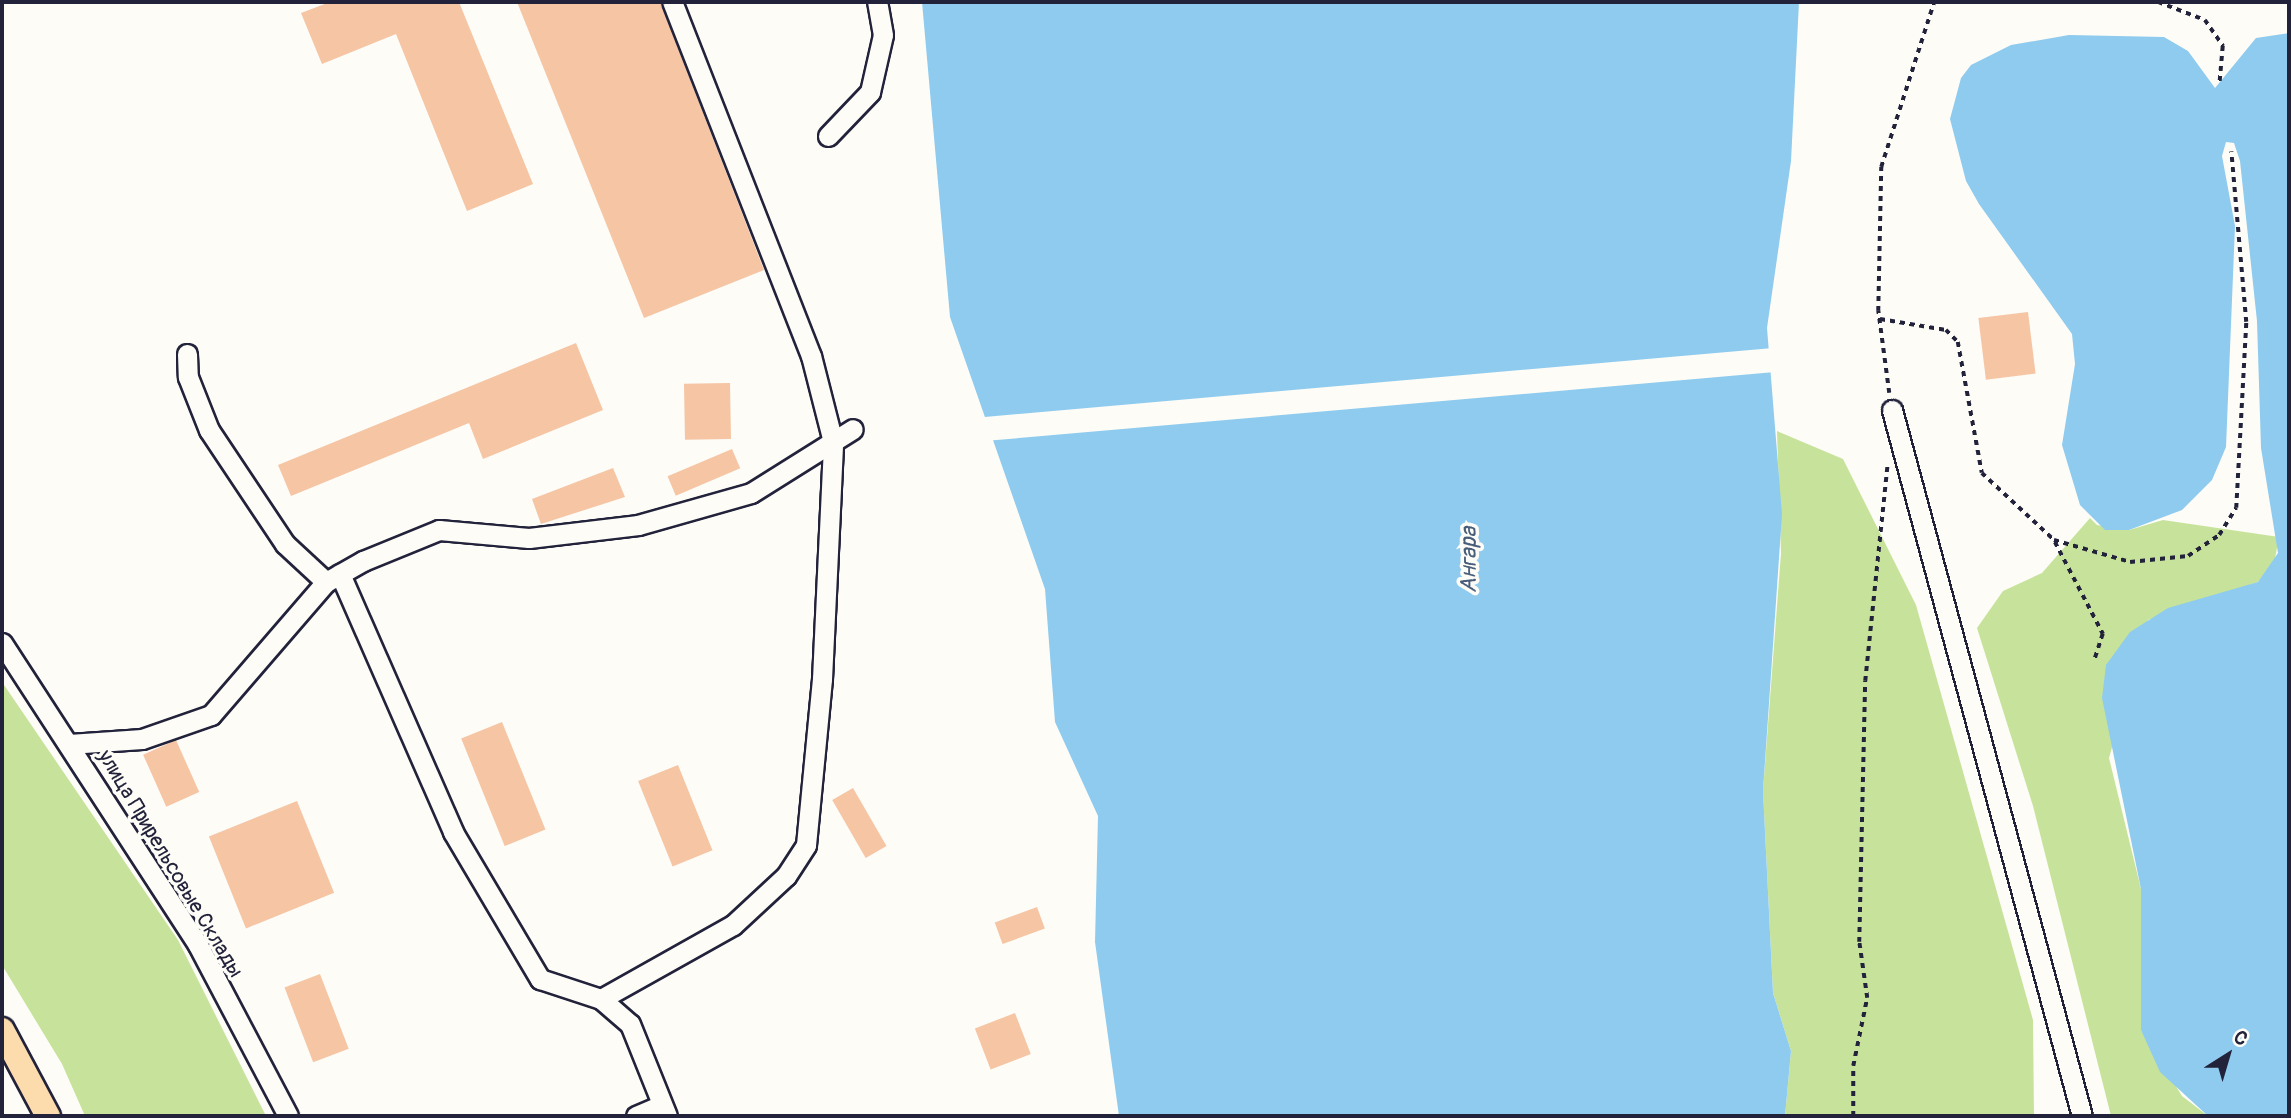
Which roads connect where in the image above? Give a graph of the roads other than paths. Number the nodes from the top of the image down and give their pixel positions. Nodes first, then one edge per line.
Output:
1 (672, 2) edge
2 (877, 2) edge
3 (828, 136) dead end
4 (187, 354) dead end
5 (1892, 410) road end
6 (853, 429) dead end
7 (833, 442) junction
8 (334, 578) junction
9 (2, 643) edge
10 (69, 744) junction
11 (601, 999) junction
12 (2, 1030) edge
13 (664, 1111) edge
14 (48, 1116) edge
15 (288, 1116) edge
16 (636, 1116) edge
17 (2082, 1116) edge

1 - 7 street
2 - 3 street
4 - 8 street
5 - 17 street
6 - 7 street
7 - 8 street
7 - 11 street
8 - 10 street
8 - 11 street
9 - 10 street, улица Прирельсовые Склады
10 - 15 street, улица Прирельсовые Склады
11 - 13 street
12 - 14 main road
13 - 16 street

